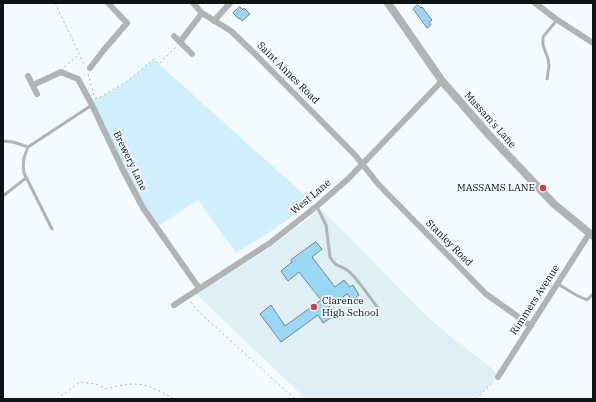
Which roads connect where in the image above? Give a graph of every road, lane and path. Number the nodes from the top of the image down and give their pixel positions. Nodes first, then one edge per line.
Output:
1 (55, 3) edge
2 (108, 3) edge
3 (193, 3) edge
4 (230, 3) edge
5 (388, 3) edge
6 (535, 3) edge
7 (202, 13) junction
8 (557, 20) junction
9 (214, 21) junction
10 (174, 36) dead end
11 (180, 42) junction
12 (593, 43) edge
13 (192, 54) dead end
14 (80, 55) junction
15 (90, 68) dead end
16 (61, 72) junction
17 (28, 76) dead end
18 (547, 79) dead end
19 (442, 80) junction
20 (33, 86) junction
21 (37, 94) dead end
22 (92, 105) junction
23 (3, 141) edge
24 (28, 147) junction
25 (362, 164) junction
26 (26, 178) junction
27 (3, 196) edge
28 (316, 206) junction
29 (52, 229) dead end
30 (591, 235) edge
31 (558, 284) junction
32 (199, 288) junction
33 (593, 294) edge
34 (187, 297) junction
35 (174, 305) dead end
36 (378, 308) dead end
37 (531, 326) junction
38 (498, 377) joint
39 (57, 399) edge
40 (174, 399) edge
41 (295, 399) edge
42 (476, 399) edge

1 - 14 path
2 - 15 street
3 - 7 street, Saint Annes Road
4 - 9 street
5 - 19 street, Massam's Lane
6 - 8 street
7 - 9 street, Saint Annes Road
7 - 11 street
8 - 12 street
8 - 18 lane
9 - 25 street, Saint Annes Road
10 - 11 street
11 - 13 street
11 - 14 path
14 - 16 path
16 - 20 street
16 - 22 street, Brewery Lane
17 - 20 street
19 - 25 street, West Lane
19 - 30 street, Massam's Lane
20 - 21 street
22 - 24 lane
22 - 32 street, Brewery Lane
23 - 24 lane
24 - 26 lane
25 - 28 street, West Lane
25 - 37 street, Stanley Road
26 - 27 lane
26 - 29 lane
28 - 32 street, West Lane
28 - 36 lane
30 - 31 street, Rimmers Avenue
31 - 33 lane
31 - 37 street, Rimmers Avenue
32 - 34 street, West Lane
34 - 35 street, West Lane
34 - 41 path
37 - 38 street, Rimmers Avenue
38 - 42 path
39 - 40 path

